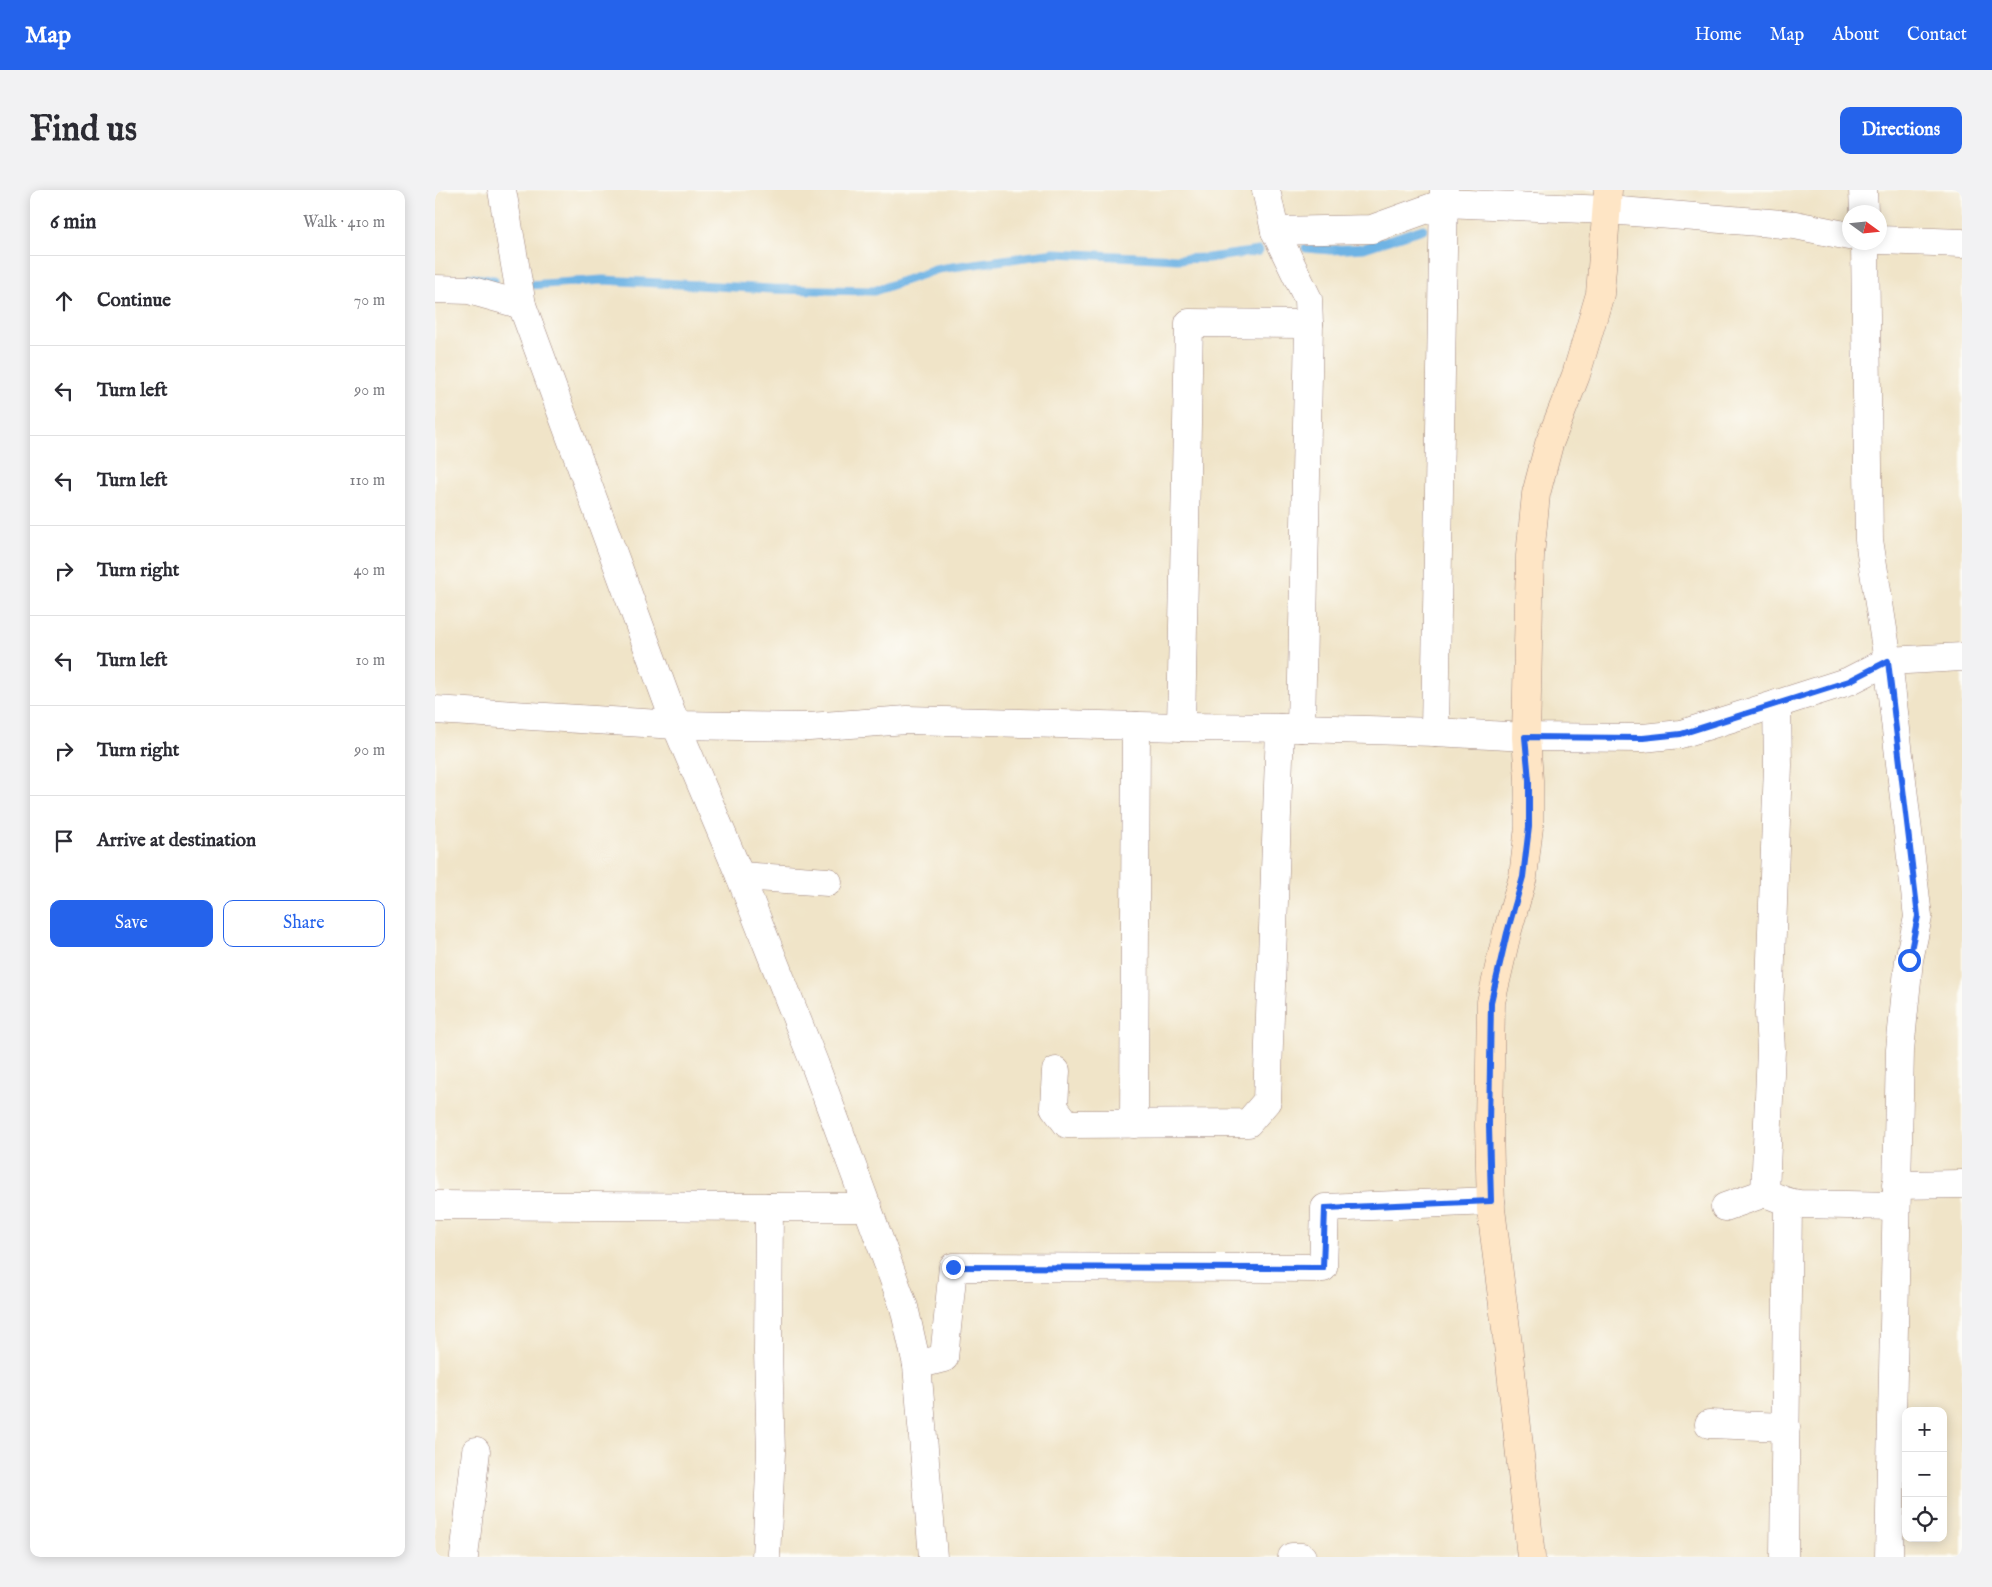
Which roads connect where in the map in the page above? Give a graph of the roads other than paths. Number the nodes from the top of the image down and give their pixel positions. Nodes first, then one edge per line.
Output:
1 (502, 190) edge
2 (1266, 190) edge
3 (1863, 190) edge
4 (1444, 197) edge
5 (1608, 200) edge
6 (1864, 205) edge
7 (1275, 231) junction
8 (1842, 235) edge
9 (1887, 240) edge
10 (1962, 243) edge
11 (1865, 250) edge
12 (435, 290) edge
13 (522, 306) junction
14 (1309, 324) junction
15 (1962, 656) edge
16 (1888, 661) junction
17 (1777, 704) junction
18 (435, 710) edge
19 (676, 725) junction
20 (1136, 726) junction
21 (1181, 727) junction
22 (1290, 728) junction
23 (1435, 732) junction
24 (1525, 737) junction
25 (740, 876) junction
26 (828, 882) dead end
27 (1056, 1071) dead end
28 (1134, 1124) junction
29 (1962, 1184) edge
30 (1896, 1195) junction
31 (1776, 1197) junction
32 (1491, 1201) junction
33 (435, 1205) edge
34 (769, 1206) junction
35 (1725, 1207) dead end
36 (868, 1208) junction
37 (917, 1365) junction
38 (1709, 1424) dead end
39 (1786, 1427) junction
40 (476, 1451) dead end
41 (464, 1557) edge
42 (766, 1557) edge
43 (933, 1557) edge
44 (1292, 1557) edge
45 (1302, 1557) edge
46 (1531, 1557) edge
47 (1784, 1557) edge
48 (1889, 1557) edge

1 - 13 street
2 - 7 street
3 - 6 street
4 - 5 street
4 - 7 street
4 - 23 street
5 - 8 street
5 - 24 street
7 - 14 street
9 - 10 street
11 - 16 street
12 - 13 street
13 - 19 street
14 - 21 street
14 - 22 street
15 - 16 street
16 - 17 street
16 - 30 street
17 - 24 street
17 - 31 street
18 - 19 street
19 - 20 street
19 - 25 street
20 - 21 street
20 - 28 street
21 - 22 street
22 - 23 street
22 - 28 street
23 - 24 street
24 - 32 street
25 - 26 street
25 - 36 street
27 - 28 street
29 - 30 street
30 - 31 street
30 - 48 street
31 - 35 street
31 - 39 street
32 - 37 street
32 - 46 street
33 - 34 street
34 - 36 street
34 - 42 street
36 - 37 street
37 - 43 street
38 - 39 street
39 - 47 street
40 - 41 street
44 - 45 street

